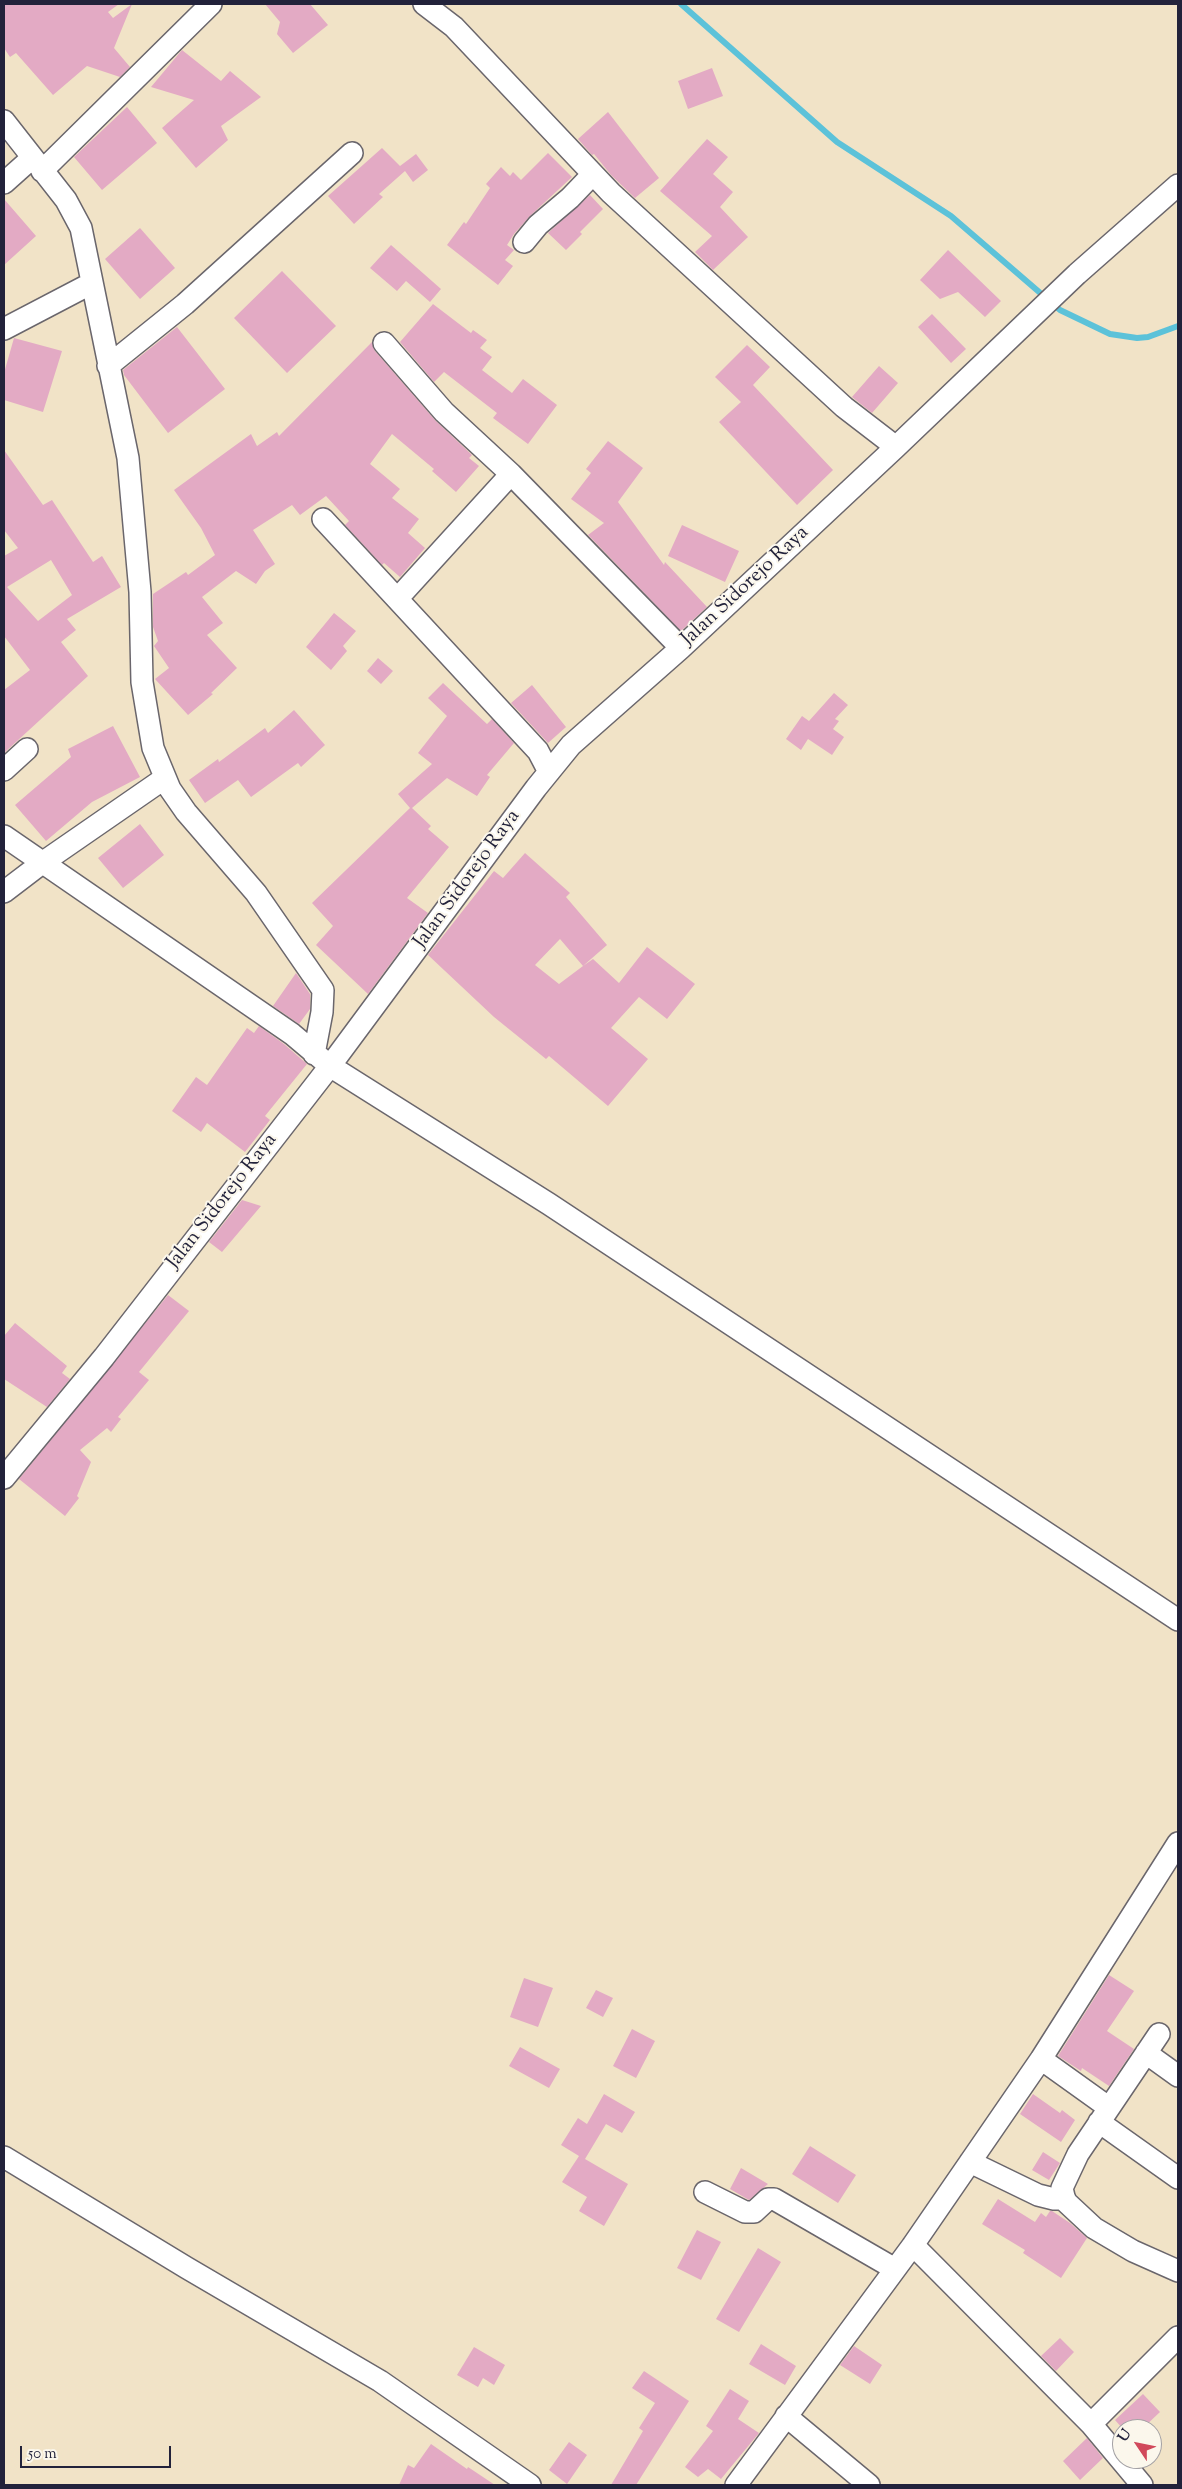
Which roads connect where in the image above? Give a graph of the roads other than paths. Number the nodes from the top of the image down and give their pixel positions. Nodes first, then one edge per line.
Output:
1 (210, 4) edge
2 (424, 4) edge
3 (4, 121) edge
4 (352, 153) dead end
5 (37, 164) junction
6 (593, 174) junction
7 (4, 183) edge
8 (1178, 185) edge
9 (524, 242) dead end
10 (92, 283) junction
11 (4, 329) edge
12 (384, 343) dead end
13 (108, 366) junction
14 (896, 447) junction
15 (511, 474) junction
16 (323, 519) dead end
17 (398, 598) junction
18 (681, 648) junction
19 (27, 749) dead end
20 (4, 770) edge
21 (549, 772) junction
22 (165, 778) junction
23 (4, 836) edge
24 (42, 863) junction
25 (4, 892) edge
26 (322, 1060) junction
27 (4, 1478) edge
28 (1178, 1620) edge
29 (1178, 1843) edge
30 (1159, 2034) dead end
31 (1146, 2053) junction
32 (1042, 2059) junction
33 (1178, 2076) edge
34 (1103, 2114) junction
35 (4, 2157) edge
36 (970, 2162) junction
37 (1178, 2178) edge
38 (705, 2192) dead end
39 (1065, 2199) junction
40 (913, 2245) junction
41 (895, 2269) junction
42 (1178, 2271) edge
43 (1178, 2336) edge
44 (786, 2416) junction
45 (1091, 2424) junction
46 (530, 2485) edge
47 (736, 2485) edge
48 (869, 2485) edge
49 (1142, 2485) edge

1 - 5 street
2 - 6 street
3 - 5 street
4 - 13 street
5 - 7 street
5 - 10 street
6 - 9 street
6 - 14 street
8 - 14 street, Jalan Sidorejo Raya
10 - 11 street
10 - 13 street
12 - 15 street
13 - 22 street
14 - 18 street, Jalan Sidorejo Raya
15 - 17 street
15 - 18 street
16 - 17 street
17 - 21 street
18 - 21 street, Jalan Sidorejo Raya
19 - 20 street
21 - 26 street, Jalan Sidorejo Raya
22 - 24 street
22 - 26 street
23 - 24 street
24 - 25 street
24 - 26 street
26 - 27 street, Jalan Sidorejo Raya
26 - 28 street
29 - 32 street
30 - 31 street
31 - 33 street
31 - 34 street
32 - 34 street
32 - 36 street
34 - 37 street
34 - 39 street
35 - 46 street
36 - 39 street
36 - 40 street
38 - 41 street
39 - 42 street
40 - 41 street
40 - 45 street
41 - 44 street
43 - 45 street
44 - 47 street
44 - 48 street
45 - 49 street

